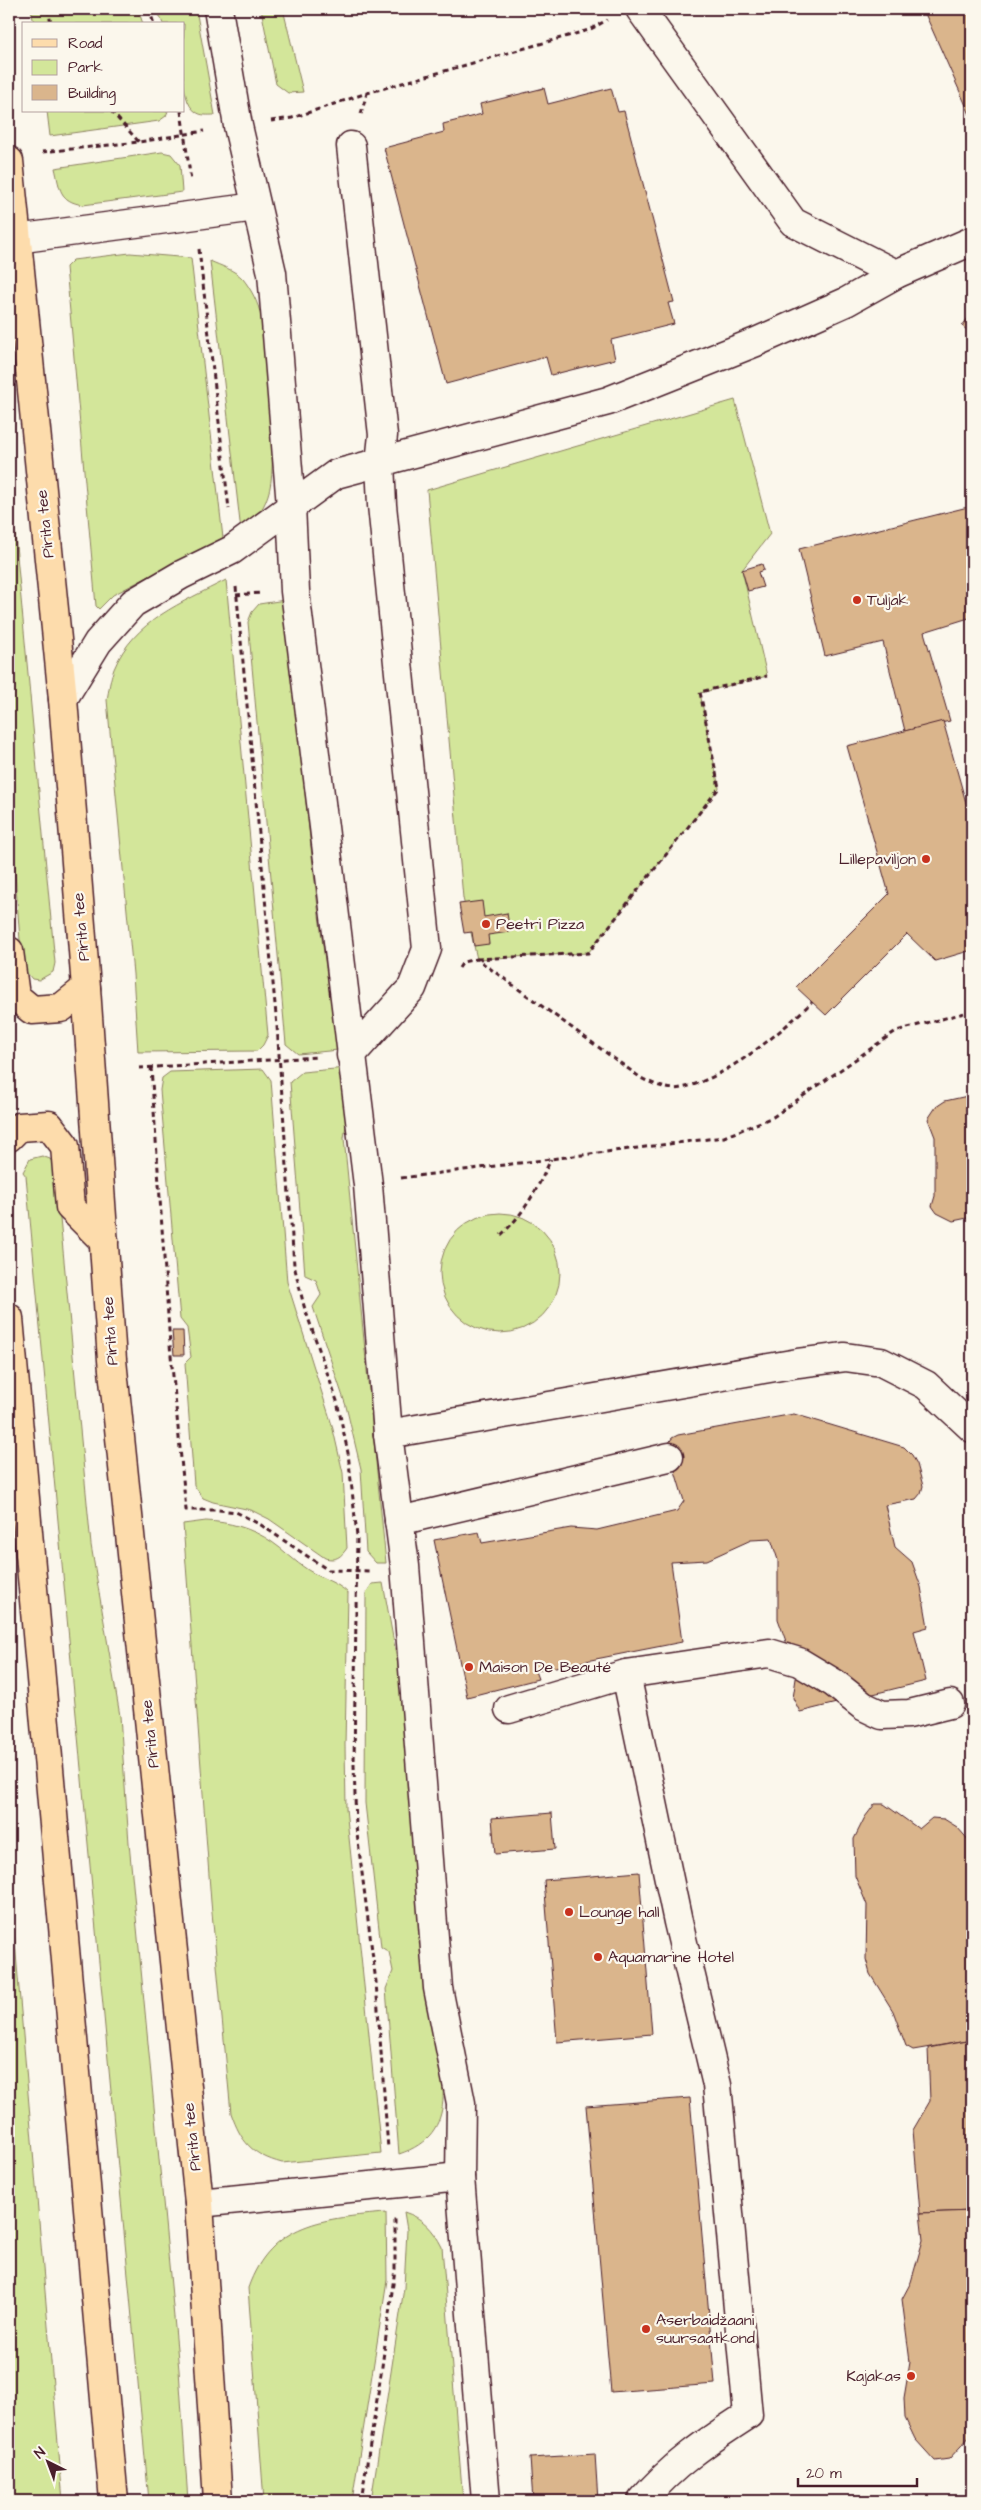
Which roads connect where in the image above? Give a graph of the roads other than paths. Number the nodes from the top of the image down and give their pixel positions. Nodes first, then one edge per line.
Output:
1 (218, 9) edge
2 (640, 9) edge
3 (351, 146) dead end
4 (9, 161) edge
5 (256, 207) junction
6 (12, 240) edge
7 (972, 241) edge
8 (896, 274) junction
9 (380, 463) junction
10 (290, 506) junction
11 (63, 699) junction
12 (9, 951) edge
13 (86, 988) junction
14 (351, 1055) junction
15 (9, 1138) edge
16 (104, 1241) junction
17 (9, 1318) edge
18 (972, 1428) edge
19 (388, 1434) junction
20 (669, 1458) dead end
21 (399, 1521) junction
22 (626, 1674) junction
23 (950, 1704) dead end
24 (509, 1710) dead end
25 (460, 2178) junction
26 (199, 2203) junction
27 (114, 2501) edge
28 (218, 2501) edge
29 (486, 2501) edge
30 (642, 2501) edge

1 - 5 street
2 - 8 street
3 - 9 street
4 - 6 main road, Pirita tee
5 - 6 street
5 - 10 street
6 - 11 main road, Pirita tee
7 - 8 street
8 - 9 street
9 - 10 street
9 - 14 street
10 - 11 street
10 - 14 street
11 - 13 main road, Pirita tee
12 - 13 main road
13 - 16 main road, Pirita tee
14 - 19 street
15 - 16 main road
16 - 26 main road, Pirita tee
17 - 27 main road
18 - 19 street
19 - 21 street
20 - 21 street
21 - 25 street
22 - 23 street
22 - 24 street
22 - 30 street
25 - 26 street
25 - 29 street
26 - 28 main road, Pirita tee

